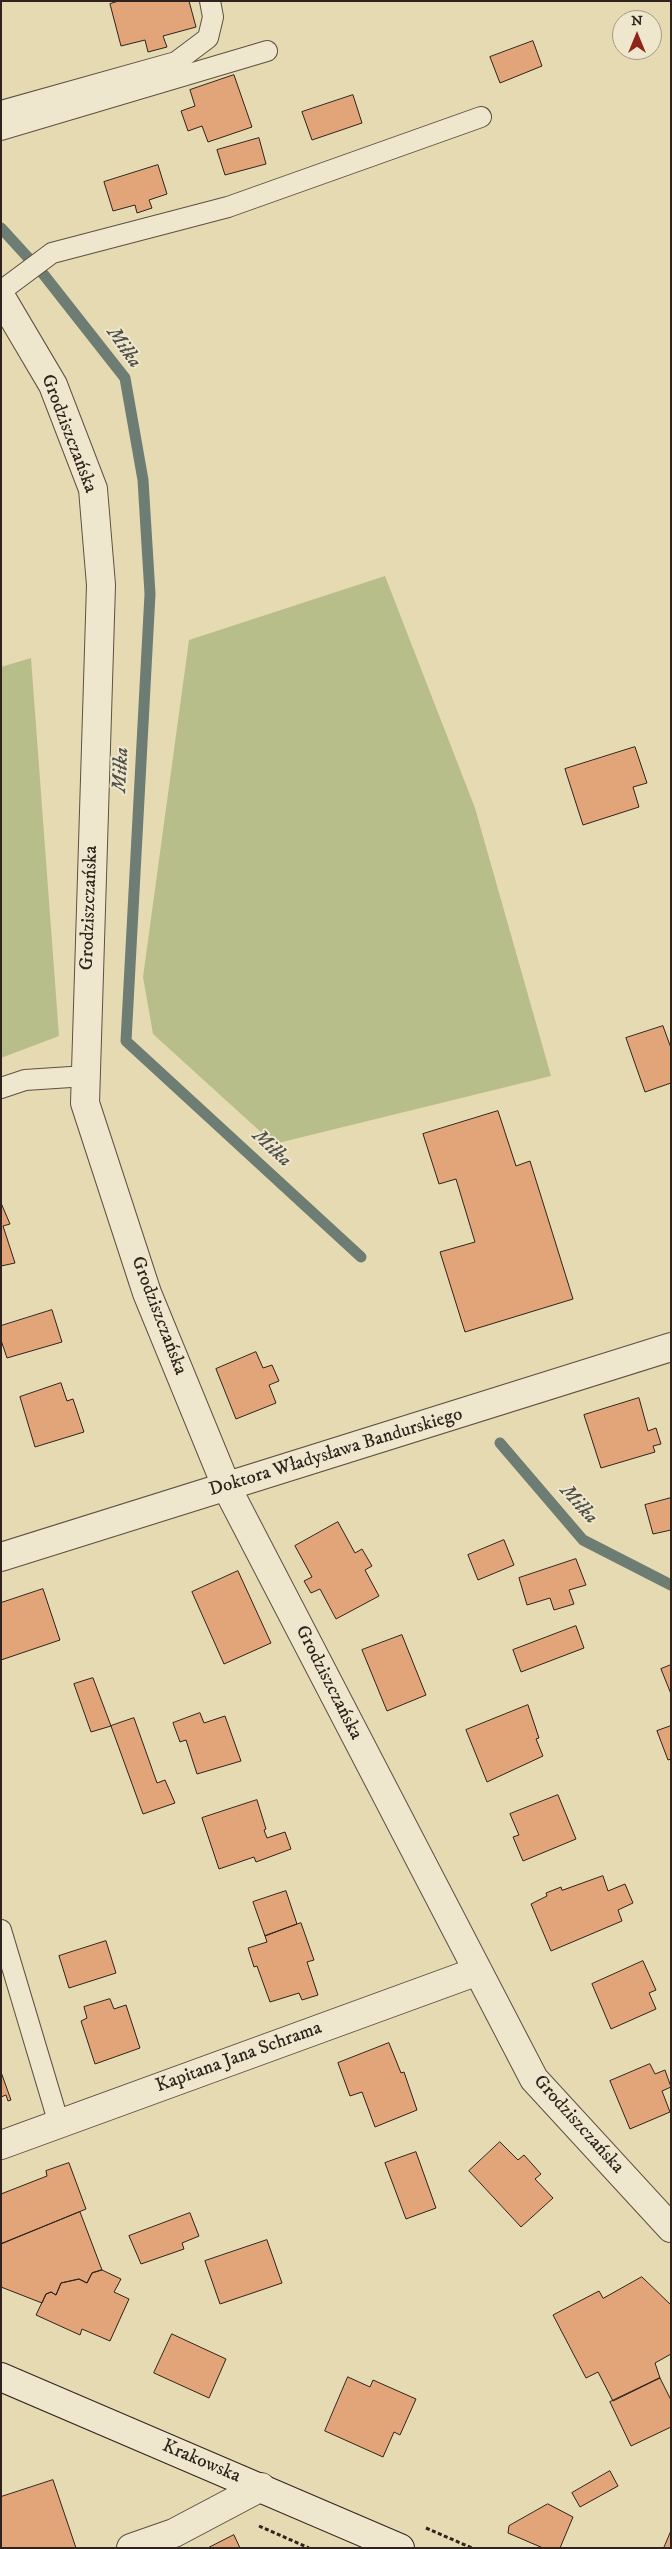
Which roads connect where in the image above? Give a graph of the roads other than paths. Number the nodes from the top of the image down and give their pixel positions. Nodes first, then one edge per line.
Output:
1 (210, 1) edge
2 (267, 51) dead end
3 (1, 111) edge
4 (481, 117) dead end
5 (1, 130) edge
6 (1, 291) edge
7 (1, 297) edge
8 (86, 1076) junction
9 (1, 1088) edge
10 (671, 1347) edge
11 (227, 1488) junction
12 (1, 1557) edge
13 (1, 1930) edge
14 (478, 1971) junction
15 (58, 2124) junction
16 (1, 2145) edge
17 (671, 2228) edge
18 (1, 2377) edge
19 (261, 2488) junction
20 (131, 2548) edge
21 (400, 2548) edge

1 - 3 lane
2 - 5 lane
4 - 6 lane
7 - 8 street, Grodziszczańska
8 - 9 lane
8 - 11 street, Grodziszczańska
10 - 11 street, Doktora Władysława Bandurskiego
11 - 12 street, Doktora Władysława Bandurskiego
11 - 14 street, Grodziszczańska
13 - 15 lane
14 - 15 street, Kapitana Jana Schrama
14 - 17 street, Grodziszczańska
15 - 16 street, Kapitana Jana Schrama
18 - 19 street, Krakowska
19 - 20 street
19 - 21 street, Krakowska

